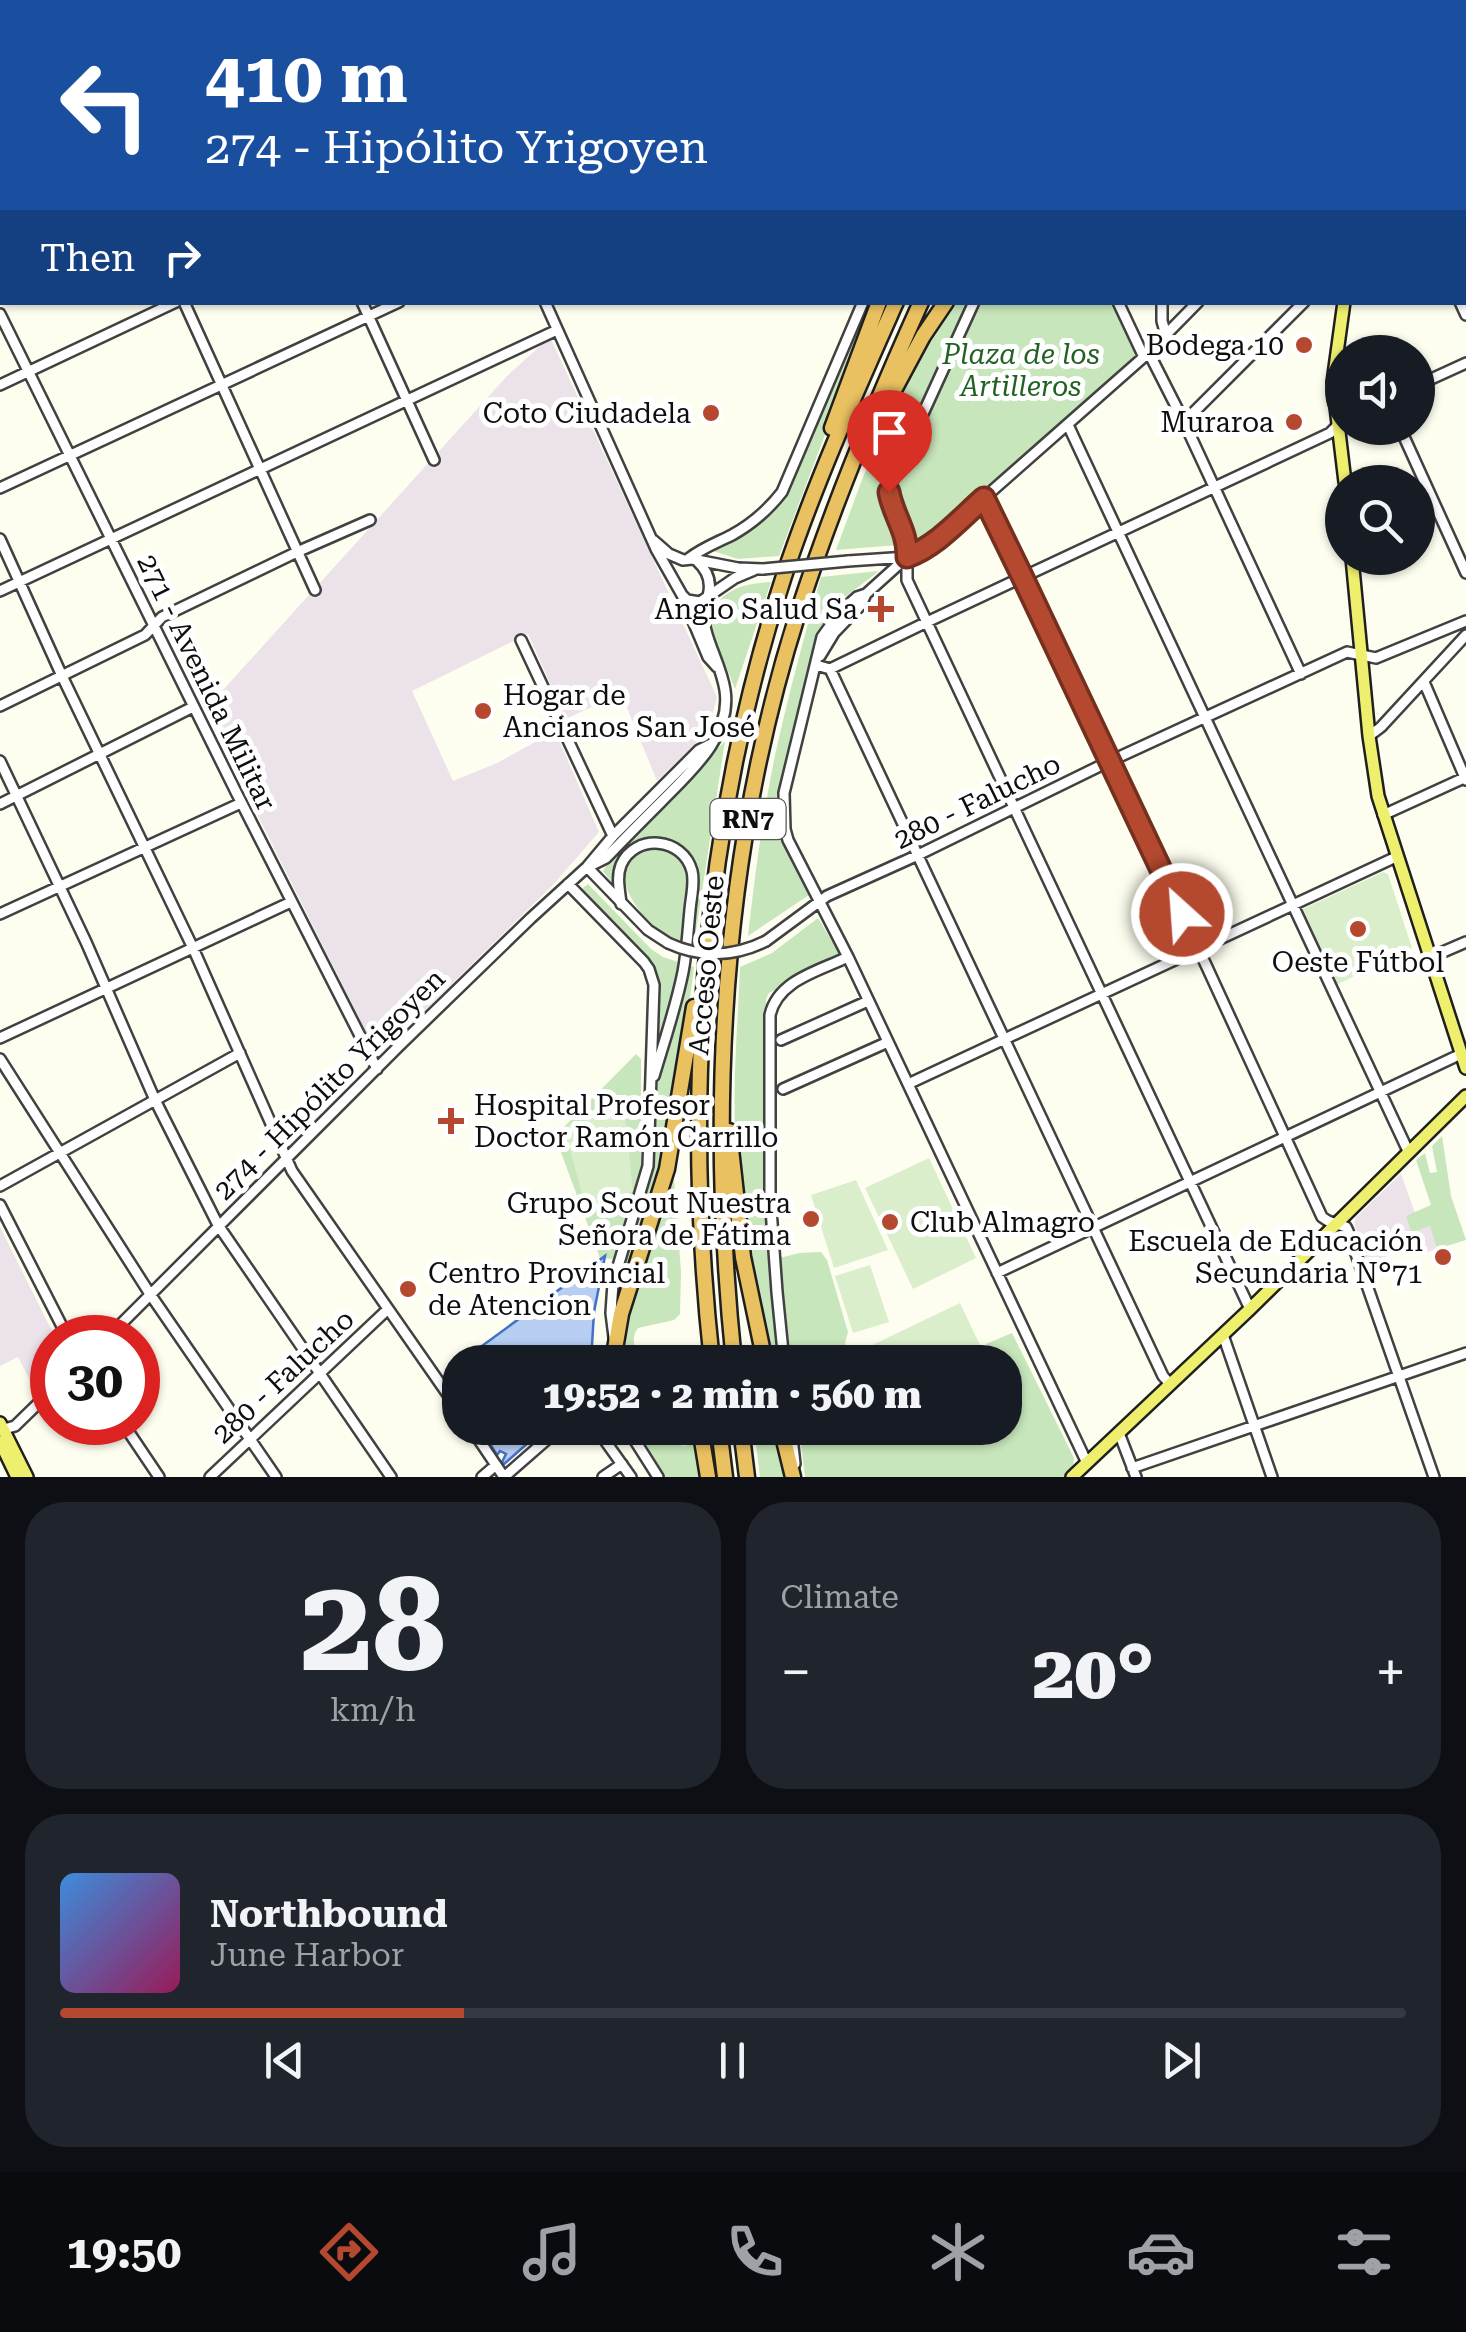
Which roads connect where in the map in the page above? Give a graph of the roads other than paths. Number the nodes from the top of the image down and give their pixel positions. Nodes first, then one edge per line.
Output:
1 (170, 305) edge
2 (185, 305) edge
3 (363, 305) edge
4 (393, 305) edge
5 (546, 305) edge
6 (862, 305) edge
7 (877, 305) edge
8 (895, 305) edge
9 (919, 305) edge
10 (944, 305) edge
11 (973, 305) edge
12 (1119, 305) edge
13 (1162, 305) edge
14 (1195, 305) edge
15 (1301, 305) edge
16 (1344, 305) edge
17 (0, 314) edge
18 (368, 317) junction
19 (557, 330) junction
20 (1339, 335) edge
21 (1166, 336) junction
22 (1146, 355) junction
23 (1466, 363) edge
24 (30, 371) junction
25 (1435, 378) edge
26 (222, 384) junction
27 (0, 385) edge
28 (406, 400) junction
29 (1184, 422) junction
30 (1068, 424) junction
31 (1325, 435) edge
32 (1408, 445) edge
33 (70, 456) junction
34 (434, 460) dead end
35 (260, 468) junction
36 (847, 476) junction
37 (0, 488) edge
38 (1214, 488) junction
39 (984, 498) junction
40 (812, 499) junction
41 (370, 520) dead end
42 (1118, 532) junction
43 (652, 538) junction
44 (0, 540) edge
45 (111, 540) junction
46 (298, 552) junction
47 (907, 557) junction
48 (689, 560) junction
49 (760, 569) junction
50 (1466, 572) edge
51 (1354, 575) edge
52 (1022, 576) junction
53 (19, 582) junction
54 (315, 590) dead end
55 (0, 591) edge
56 (679, 591) junction
57 (705, 599) junction
58 (1466, 621) edge
59 (927, 622) junction
60 (153, 626) junction
61 (1466, 634) edge
62 (521, 640) dead end
63 (1362, 656) junction
64 (817, 662) junction
65 (717, 667) junction
66 (830, 669) junction
67 (1301, 674) junction
68 (62, 676) junction
69 (1424, 682) junction
70 (0, 706) edge
71 (193, 707) junction
72 (1204, 718) junction
73 (1369, 736) junction
74 (711, 744) junction
75 (99, 754) junction
76 (0, 760) edge
77 (1108, 762) junction
78 (1466, 778) edge
79 (16, 796) junction
80 (241, 802) junction
81 (0, 804) edge
82 (1014, 808) junction
83 (1382, 815) junction
84 (613, 836) junction
85 (144, 848) junction
86 (918, 855) junction
87 (1396, 857) junction
88 (587, 868) junction
89 (568, 884) junction
90 (59, 886) junction
91 (820, 900) junction
92 (291, 902) junction
93 (622, 904) junction
94 (1292, 905) junction
95 (0, 914) edge
96 (706, 942) junction
97 (1466, 942) edge
98 (193, 948) junction
99 (1198, 949) junction
100 (848, 957) junction
101 (1430, 958) junction
102 (107, 988) junction
103 (1100, 994) junction
104 (868, 1001) junction
105 (0, 1038) edge
106 (1006, 1039) junction
107 (781, 1040) dead end
108 (888, 1042) junction
109 (723, 1044) junction
110 (240, 1053) junction
111 (1461, 1054) junction
112 (0, 1059) edge
113 (376, 1068) junction
114 (1466, 1068) edge
115 (908, 1084) junction
116 (782, 1089) dead end
117 (650, 1091) junction
118 (1381, 1091) junction
119 (1466, 1096) edge
120 (155, 1100) junction
121 (1284, 1136) junction
122 (1409, 1152) junction
123 (59, 1153) junction
124 (286, 1158) junction
125 (1190, 1181) junction
126 (0, 1186) edge
127 (0, 1206) edge
128 (1336, 1223) junction
129 (218, 1225) junction
130 (1093, 1226) junction
131 (997, 1273) junction
132 (150, 1294) junction
133 (388, 1309) junction
134 (1250, 1309) junction
135 (56, 1315) edge
136 (129, 1315) edge
137 (1223, 1335) junction
138 (615, 1345) edge
139 (617, 1345) edge
140 (710, 1345) edge
141 (732, 1345) edge
142 (761, 1345) edge
143 (782, 1345) edge
144 (1466, 1353) edge
145 (320, 1373) junction
146 (1400, 1374) junction
147 (1170, 1384) junction
148 (442, 1386) edge
149 (30, 1411) edge
150 (1254, 1426) junction
151 (1, 1431) edge
152 (1118, 1433) junction
153 (250, 1438) junction
154 (137, 1445) edge
155 (482, 1445) edge
156 (541, 1445) edge
157 (608, 1445) edge
158 (638, 1445) edge
159 (703, 1445) edge
160 (721, 1445) edge
161 (744, 1445) edge
162 (786, 1445) edge
163 (792, 1445) edge
164 (1087, 1462) junction
165 (622, 1464) junction
166 (496, 1465) junction
167 (1134, 1472) edge
168 (18, 1477) edge
169 (27, 1477) edge
170 (159, 1477) edge
171 (210, 1477) edge
172 (276, 1477) edge
173 (392, 1477) edge
174 (482, 1477) edge
175 (504, 1477) edge
176 (603, 1477) edge
177 (631, 1477) edge
178 (658, 1477) edge
179 (708, 1477) edge
180 (725, 1477) edge
181 (747, 1477) edge
182 (795, 1477) edge
183 (1072, 1477) edge
184 (1272, 1477) edge
185 (1434, 1477) edge

1 - 24 street
2 - 26 street
3 - 18 street
4 - 18 street
5 - 19 street
6 - 48 street
7 - 40 highway
8 - 40 highway, Acceso Oeste / RN7
9 - 36 highway, Acceso Oeste / RN7
10 - 36 highway
11 - 47 street
12 - 22 street
13 - 21 street
14 - 21 street
15 - 29 street
16 - 20 main road
17 - 24 street, 271 - Avenida Militar
18 - 26 street
18 - 28 street
19 - 28 street
19 - 43 street
21 - 22 street
22 - 29 street
22 - 30 street
23 - 25 street
24 - 27 street
24 - 33 street, 271 - Avenida Militar
26 - 33 street
26 - 35 street
28 - 34 street
28 - 35 street
29 - 38 street
30 - 39 street
30 - 42 street
31 - 38 street
32 - 50 street
33 - 37 street
33 - 45 street, 271 - Avenida Militar
35 - 45 street
35 - 46 street
36 - 109 highway, Acceso Oeste / RN7
38 - 42 street
38 - 67 street
39 - 47 street
39 - 52 street
40 - 96 highway, Acceso Oeste / RN7
41 - 46 street
42 - 52 street
42 - 72 street
43 - 48 street
43 - 56 street
44 - 53 street
45 - 53 street
45 - 60 street, 271 - Avenida Militar
46 - 54 street
46 - 60 street
47 - 49 street, bridge
47 - 59 street
47 - 64 street
48 - 49 street
48 - 56 street
48 - 57 street
49 - 57 street
51 - 63 main road
52 - 59 street
52 - 77 street
53 - 55 street
53 - 68 street
56 - 57 street
56 - 65 street
57 - 65 street
58 - 63 street, 280 - Falucho
59 - 66 street
59 - 82 street
60 - 68 street
60 - 71 street, 271 - Avenida Militar
61 - 69 street
62 - 84 street
63 - 67 street, 280 - Falucho
63 - 73 main road
64 - 66 street
64 - 91 street
65 - 74 street, 274 - Hipólito Yrigoyen
66 - 86 street
67 - 72 street, 280 - Falucho
68 - 70 street
68 - 75 street
69 - 73 street
69 - 78 street
71 - 75 street
71 - 80 street, 271 - Avenida Militar
72 - 77 street, 280 - Falucho
72 - 94 street
73 - 83 main road
74 - 84 street, 274 - Hipólito Yrigoyen
74 - 88 street, 274 - Hipólito Yrigoyen
75 - 79 street
75 - 85 street
76 - 79 street
77 - 82 street, 280 - Falucho
77 - 99 street
78 - 83 street
79 - 81 street
79 - 90 street
80 - 85 street
80 - 92 street, 271 - Avenida Militar
82 - 86 street, 280 - Falucho
82 - 103 street
83 - 87 main road
84 - 88 street, 274 - Hipólito Yrigoyen
85 - 90 street
85 - 98 street
86 - 91 street, 280 - Falucho
86 - 106 street
87 - 94 street
87 - 101 main road
88 - 89 street, 274 - Hipólito Yrigoyen
88 - 93 street, 280 - Falucho
89 - 113 street, 274 - Hipólito Yrigoyen
89 - 117 street
90 - 95 street
90 - 102 street
91 - 93 street, 280 - Falucho, bridge
91 - 100 street
92 - 98 street
92 - 113 street, 271 - Avenida Militar
93 - 117 street
94 - 99 street
94 - 118 street
96 - 139 highway
96 - 140 highway, Acceso Oeste / RN7
97 - 101 street
98 - 102 street
98 - 110 street
99 - 103 street
99 - 121 street
100 - 104 street
100 - 143 street
101 - 111 main road
102 - 105 street
102 - 120 street
103 - 106 street
103 - 125 street
104 - 107 street
104 - 108 street
106 - 115 street
106 - 130 street
108 - 115 street
108 - 116 street
109 - 141 highway, Acceso Oeste / RN7
109 - 142 highway
110 - 120 street
110 - 124 street
111 - 114 main road
111 - 118 street
112 - 123 street
113 - 124 street, 274 - Hipólito Yrigoyen
115 - 131 street
117 - 138 street
118 - 121 street
118 - 122 street
119 - 122 main road
120 - 123 street
120 - 129 street
121 - 125 street
121 - 128 street
122 - 128 main road
123 - 126 street
123 - 132 street
124 - 129 street, 274 - Hipólito Yrigoyen
124 - 133 street
125 - 130 street
125 - 134 street
127 - 135 street
128 - 134 main road
128 - 146 street
129 - 132 street, 274 - Hipólito Yrigoyen
129 - 145 street
130 - 131 street
130 - 147 street
131 - 164 street
132 - 136 street, 274 - Hipólito Yrigoyen
132 - 153 street
133 - 145 street, 280 - Falucho
133 - 148 street
134 - 137 main road
137 - 147 main road
137 - 150 street
144 - 146 street
145 - 153 street, 280 - Falucho
145 - 173 street
146 - 150 street
146 - 185 street
147 - 152 main road
149 - 151 street
150 - 167 street
150 - 184 street
151 - 168 main road
151 - 169 main road
152 - 164 main road
152 - 167 street
153 - 171 street, 280 - Falucho
153 - 172 street
154 - 170 street
155 - 166 street
156 - 175 street
157 - 165 street
158 - 178 street
159 - 179 highway
160 - 180 highway
161 - 181 highway
162 - 182 highway
163 - 182 street
164 - 183 main road
165 - 176 street
165 - 177 street
166 - 174 street
166 - 175 street

